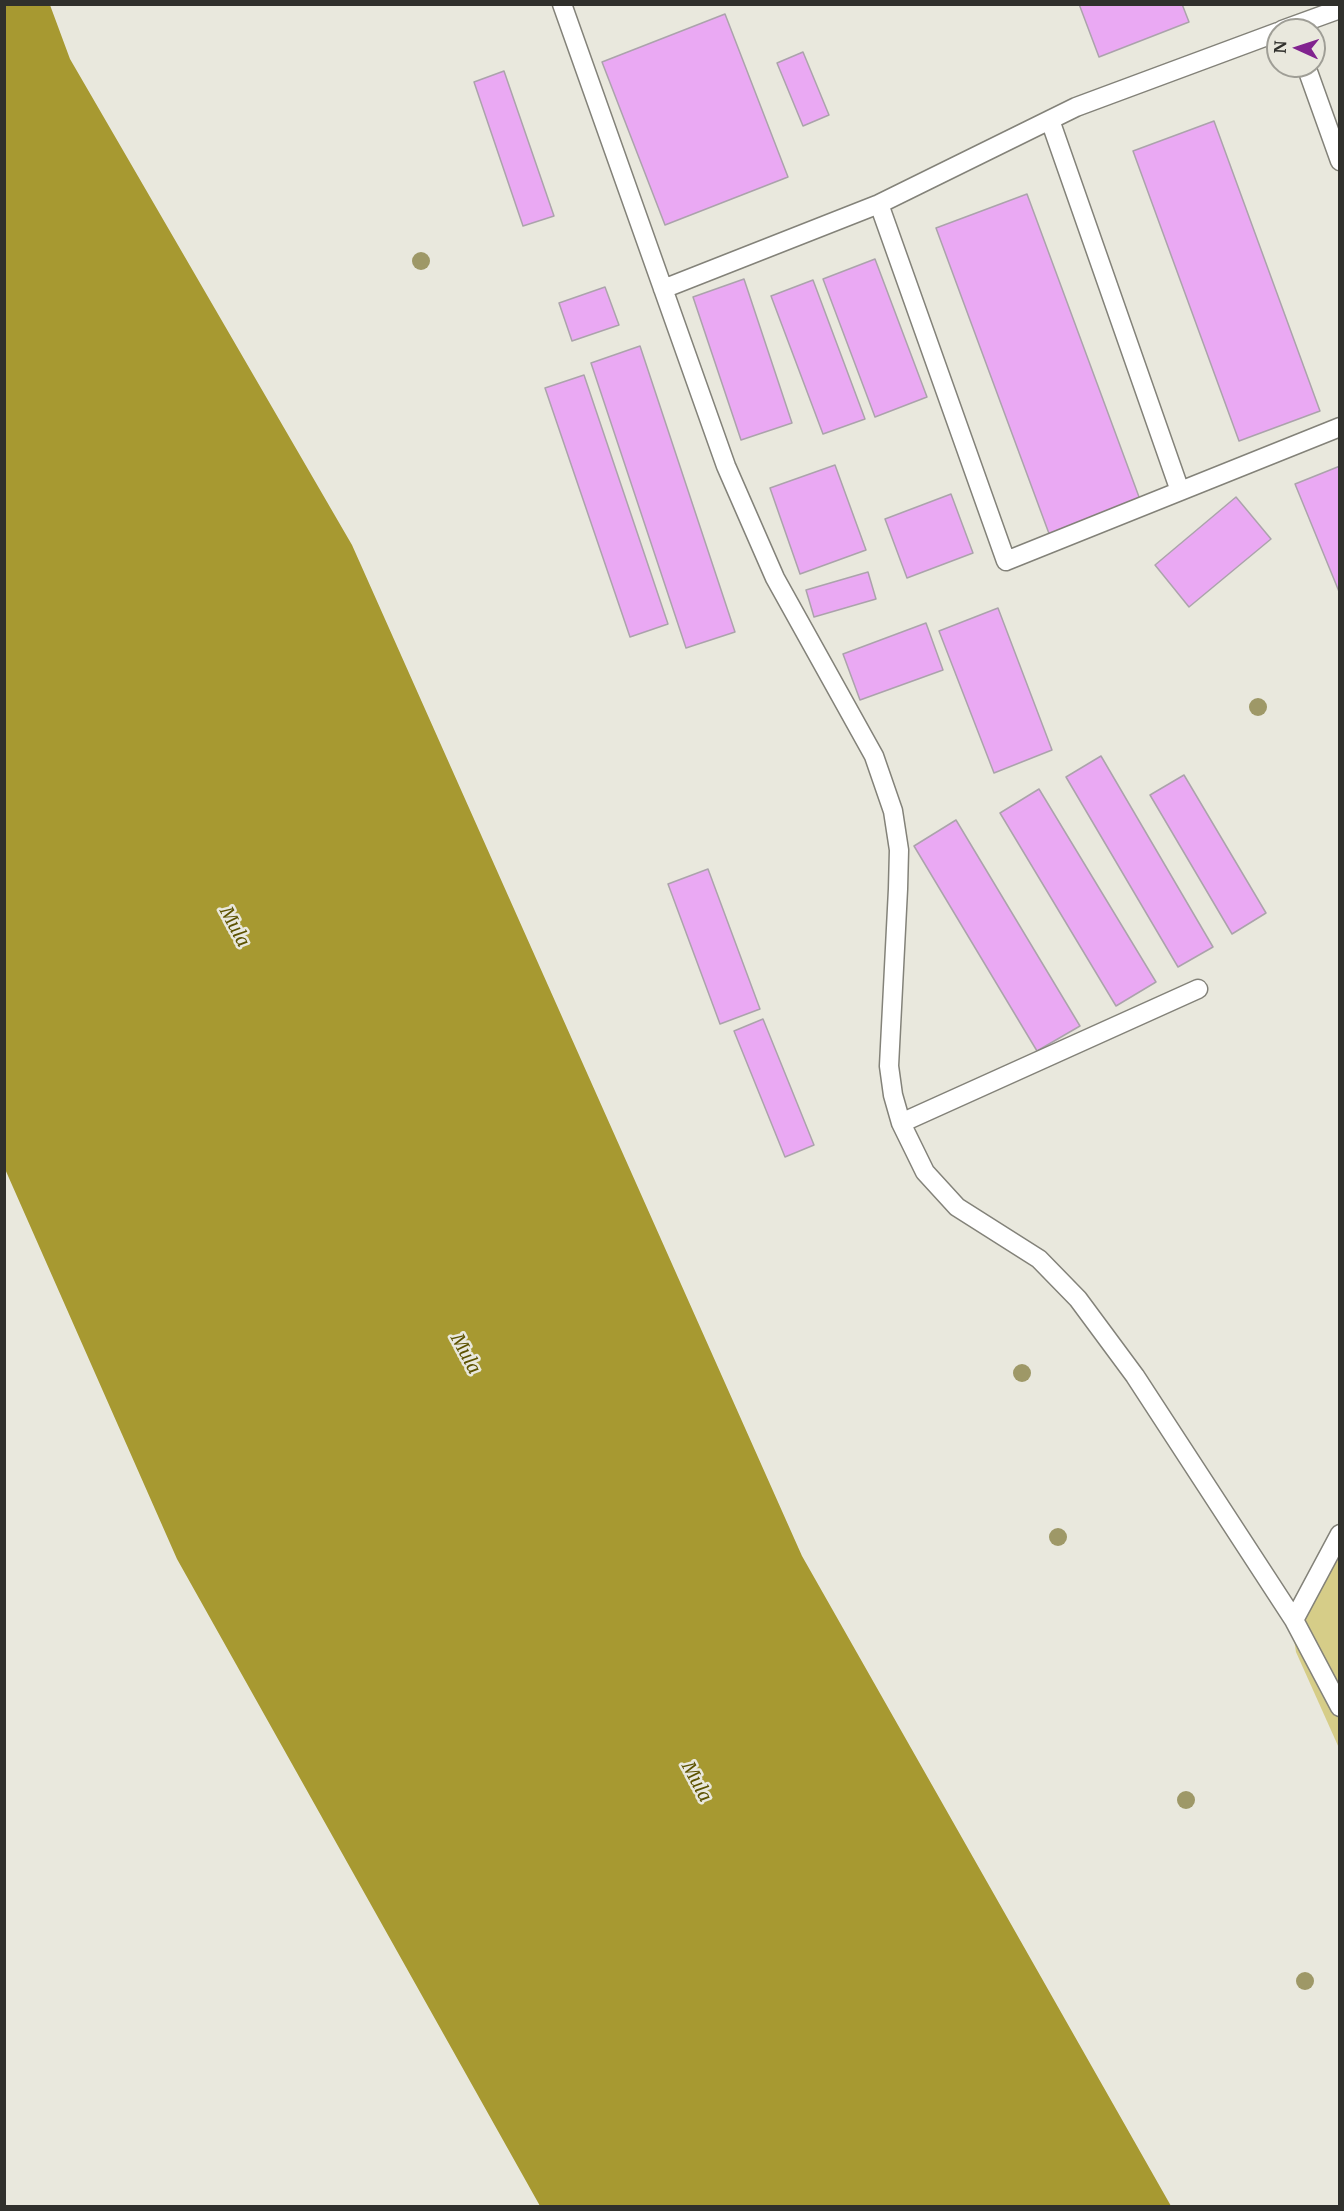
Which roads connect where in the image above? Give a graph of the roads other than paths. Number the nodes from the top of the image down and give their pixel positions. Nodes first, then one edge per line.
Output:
1 (562, 4) edge
2 (1340, 9) edge
3 (1316, 18) edge
4 (1266, 37) edge
5 (1310, 78) edge
6 (1050, 120) junction
7 (1340, 161) edge
8 (879, 204) junction
9 (663, 289) junction
10 (1340, 428) edge
11 (1180, 491) junction
12 (1198, 989) dead end
13 (901, 1123) junction
14 (1340, 1534) edge
15 (1294, 1620) junction
16 (1340, 1707) edge

1 - 9 lane
2 - 3 lane
4 - 6 lane
5 - 7 lane
6 - 8 lane
6 - 11 lane
8 - 9 lane
8 - 11 lane
9 - 13 lane
10 - 11 lane
12 - 13 lane
13 - 15 lane
14 - 15 lane
15 - 16 lane

